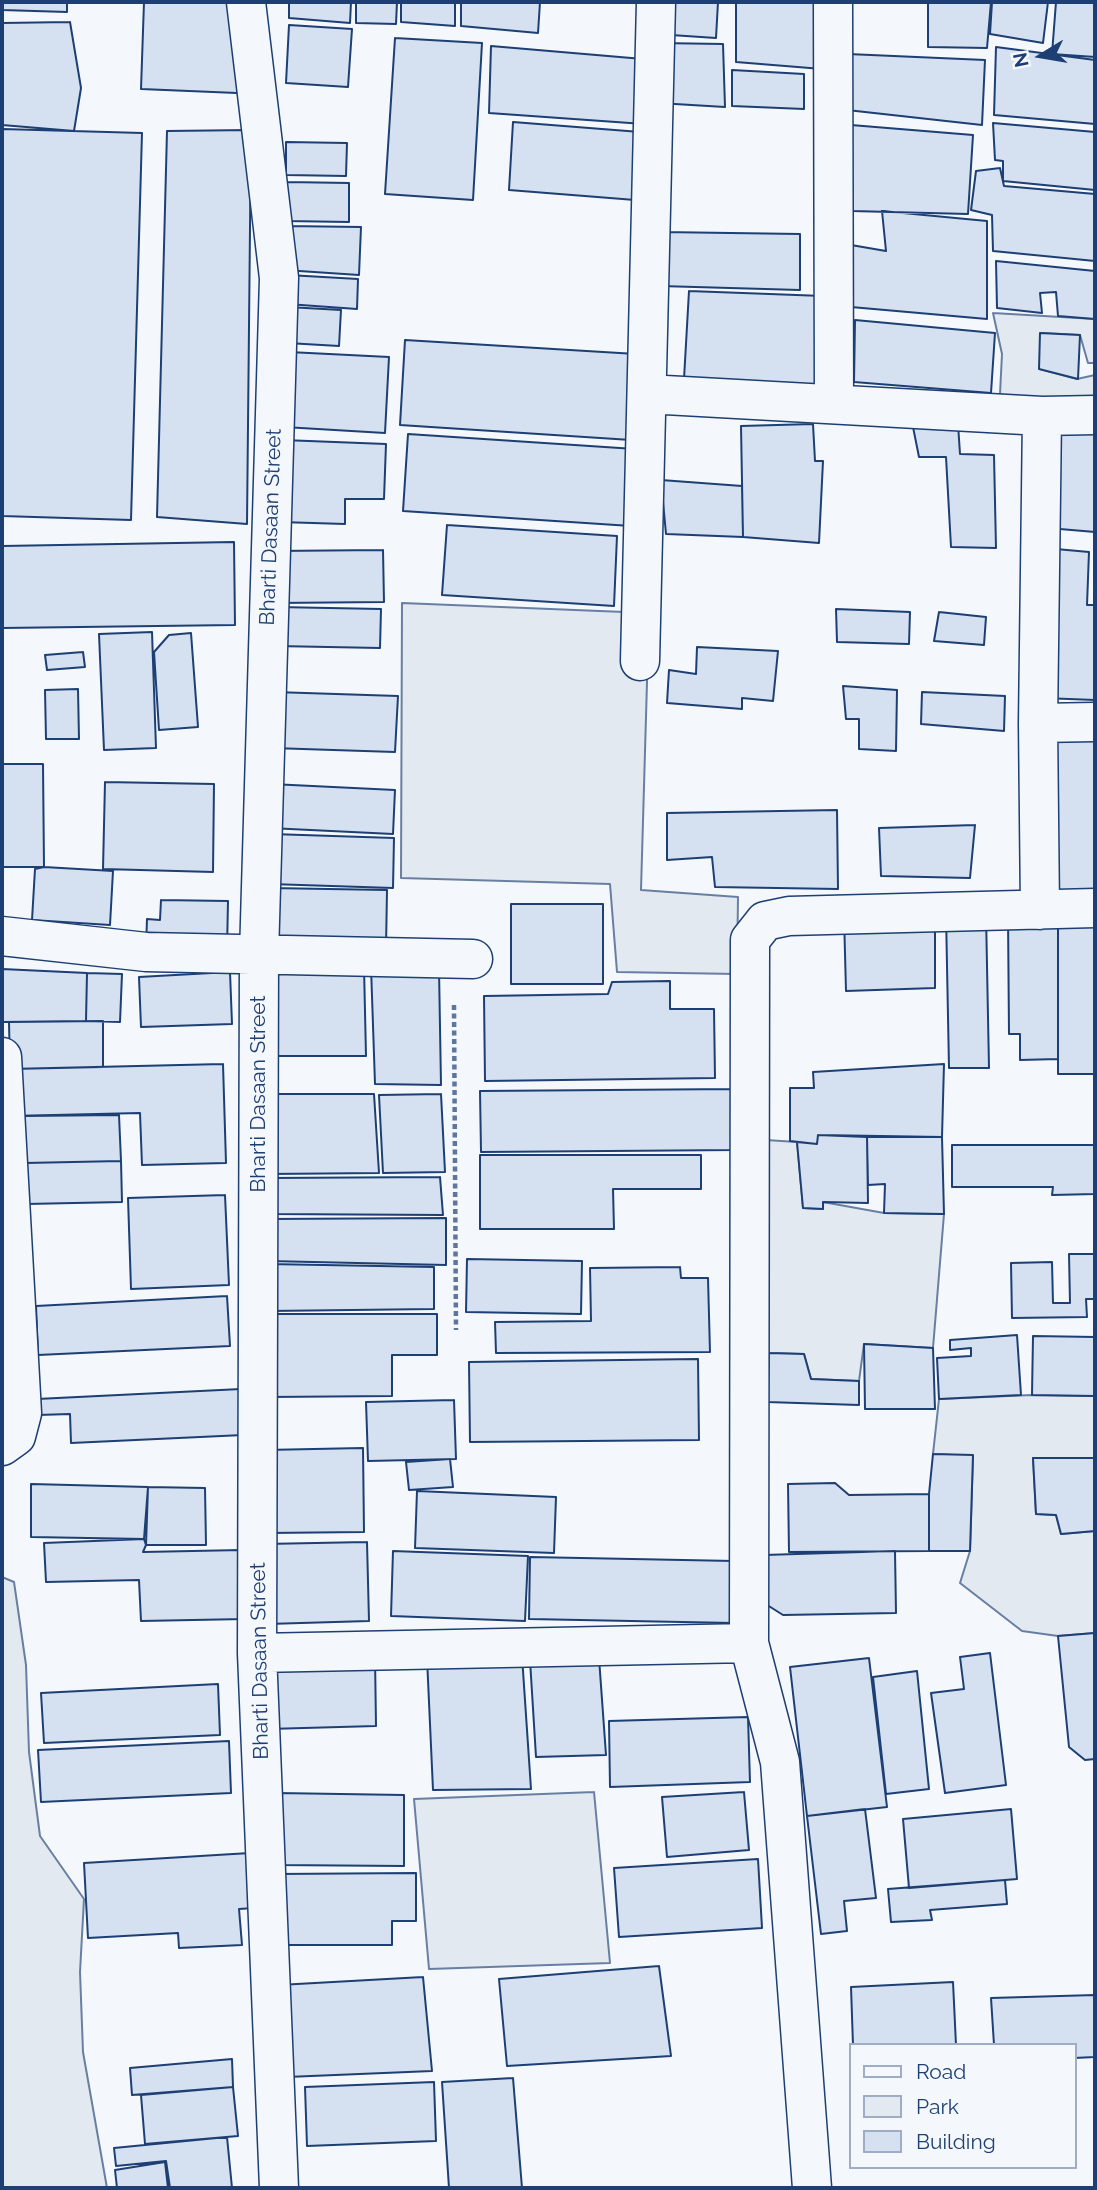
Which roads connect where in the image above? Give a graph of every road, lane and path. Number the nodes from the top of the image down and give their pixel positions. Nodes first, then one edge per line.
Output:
1 (246, 2) edge
2 (656, 2) edge
3 (833, 2) edge
4 (647, 394) junction
5 (834, 404) junction
6 (1095, 415) edge
7 (1042, 416) junction
8 (640, 661) dead end
9 (1095, 722) edge
10 (1038, 723) junction
11 (1095, 908) edge
12 (1040, 910) junction
13 (2, 936) edge
14 (259, 955) junction
15 (463, 959) joint
16 (2, 1057) edge
17 (6, 1252) edge
18 (456, 1330) dead end
19 (2, 1446) edge
20 (749, 1643) junction
21 (257, 1653) junction
22 (279, 2188) edge
23 (812, 2188) edge

1 - 14 street, Bharti Dasaan Street
2 - 4 street
3 - 5 street
4 - 5 street
4 - 8 street
5 - 7 street
6 - 7 street
7 - 10 street
9 - 10 street
10 - 12 street
11 - 12 street
12 - 20 street
13 - 14 street
14 - 15 street
14 - 21 street, Bharti Dasaan Street
15 - 18 path
16 - 17 street
17 - 19 street
20 - 21 street
20 - 23 street
21 - 22 street, Bharti Dasaan Street

